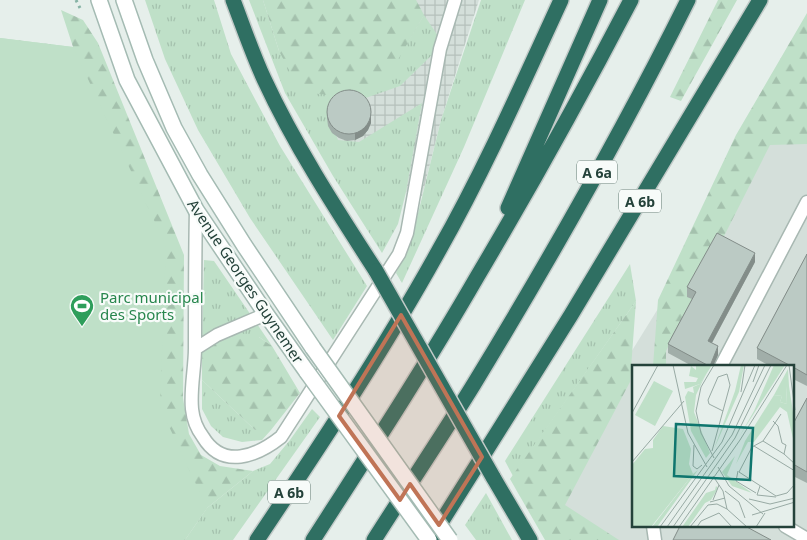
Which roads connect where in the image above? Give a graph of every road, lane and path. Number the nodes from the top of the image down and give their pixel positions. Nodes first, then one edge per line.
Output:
1 (99, 0) edge
2 (124, 0) edge
3 (233, 0) edge
4 (455, 0) edge
5 (560, 0) edge
6 (600, 0) edge
7 (631, 0) edge
8 (688, 0) edge
9 (760, 0) edge
10 (807, 202) edge
11 (196, 210) junction
12 (477, 278) junction
13 (266, 314) junction
14 (195, 349) junction
15 (722, 365) edge
16 (788, 528) edge
17 (257, 540) edge
18 (313, 540) edge
19 (374, 540) edge
20 (430, 540) edge
21 (450, 540) edge
22 (530, 540) edge
23 (807, 540) edge

1 - 11 main road, Avenue Georges Guynemer
2 - 21 main road, Avenue Georges Guynemer, bridge
3 - 22 highway, bridge
4 - 14 lane
5 - 17 highway, A 6b
6 - 12 highway
7 - 12 highway
8 - 19 highway, A 6a
9 - 20 highway, A 6b
10 - 15 lane
11 - 13 main road, Avenue Georges Guynemer
11 - 14 lane
12 - 18 highway
13 - 14 lane
13 - 20 main road, Avenue Georges Guynemer, bridge
16 - 23 lane

